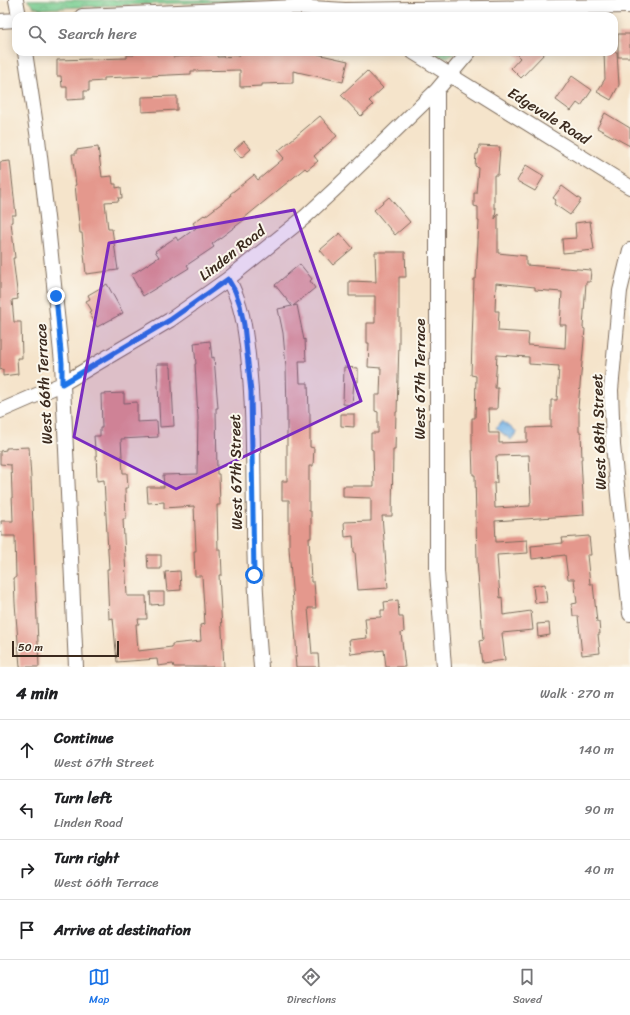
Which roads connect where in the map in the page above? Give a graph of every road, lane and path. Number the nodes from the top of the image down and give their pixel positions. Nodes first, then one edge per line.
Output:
1 (16, 0) edge
2 (327, 0) edge
3 (630, 6) edge
4 (505, 8) edge
5 (368, 9) edge
6 (18, 12) edge
7 (177, 12) edge
8 (340, 12) edge
9 (347, 12) edge
10 (354, 12) edge
11 (12, 20) edge
12 (0, 21) edge
13 (26, 56) edge
14 (419, 56) edge
15 (465, 56) edge
16 (450, 75) junction
17 (437, 90) junction
18 (630, 187) edge
19 (630, 250) edge
20 (228, 279) junction
21 (62, 384) junction
22 (0, 411) edge
23 (630, 614) edge
24 (76, 667) edge
25 (261, 667) edge
26 (444, 667) edge

1 - 6 street
2 - 9 street
3 - 4 street
4 - 5 street
5 - 10 street
7 - 8 street
11 - 12 street
13 - 21 street, West 66th Terrace
14 - 16 street, Edgevale Road
15 - 16 street
16 - 17 street, Linden Road
16 - 18 street, Edgevale Road
17 - 20 street, Linden Road
17 - 26 street, West 67th Terrace
19 - 23 street, West 68th Street
20 - 21 street, Linden Road
20 - 25 street, West 67th Street
21 - 22 street, Linden Road
21 - 24 street, West 66th Terrace

